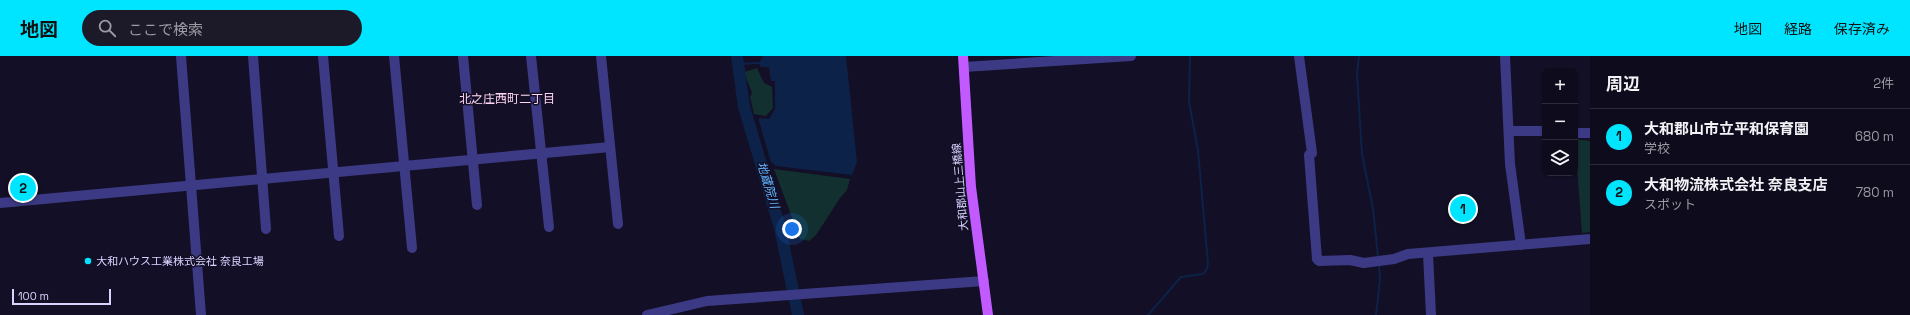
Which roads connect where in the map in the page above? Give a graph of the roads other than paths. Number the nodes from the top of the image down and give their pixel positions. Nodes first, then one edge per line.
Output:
1 (181, 56) edge
2 (253, 56) edge
3 (324, 56) edge
4 (394, 56) edge
5 (463, 56) edge
6 (532, 56) edge
7 (601, 56) edge
8 (963, 56) edge
9 (1131, 56) edge
10 (1299, 56) edge
11 (1505, 56) edge
12 (964, 67) junction
13 (1509, 131) junction
14 (1542, 131) edge
15 (1578, 133) edge
16 (1590, 133) edge
17 (610, 148) junction
18 (541, 154) junction
19 (472, 160) junction
20 (404, 166) junction
21 (333, 173) junction
22 (262, 180) junction
23 (192, 186) junction
24 (0, 203) edge
25 (477, 205) dead end
26 (618, 224) dead end
27 (549, 227) dead end
28 (266, 229) dead end
29 (339, 236) dead end
30 (1590, 239) edge
31 (1521, 245) junction
32 (412, 248) dead end
33 (1428, 254) junction
34 (984, 281) junction
35 (201, 315) edge
36 (647, 315) edge
37 (988, 315) edge
38 (1431, 315) edge

1 - 23 street
2 - 22 street
3 - 21 street
4 - 20 street
5 - 19 street
6 - 18 street
7 - 17 street
8 - 12 main road, 大和郡山上三橋線
9 - 12 street
10 - 33 street
11 - 13 street
12 - 34 main road, 大和郡山上三橋線
13 - 14 street
13 - 31 street
15 - 16 street
17 - 18 street
17 - 26 street
18 - 19 street
18 - 27 street
19 - 20 street
19 - 25 street
20 - 21 street
20 - 32 street
21 - 22 street
21 - 29 street
22 - 23 street
22 - 28 street
23 - 24 street
23 - 35 street
30 - 31 street
31 - 33 street
33 - 38 street
34 - 36 street
34 - 37 main road, 大和郡山上三橋線

